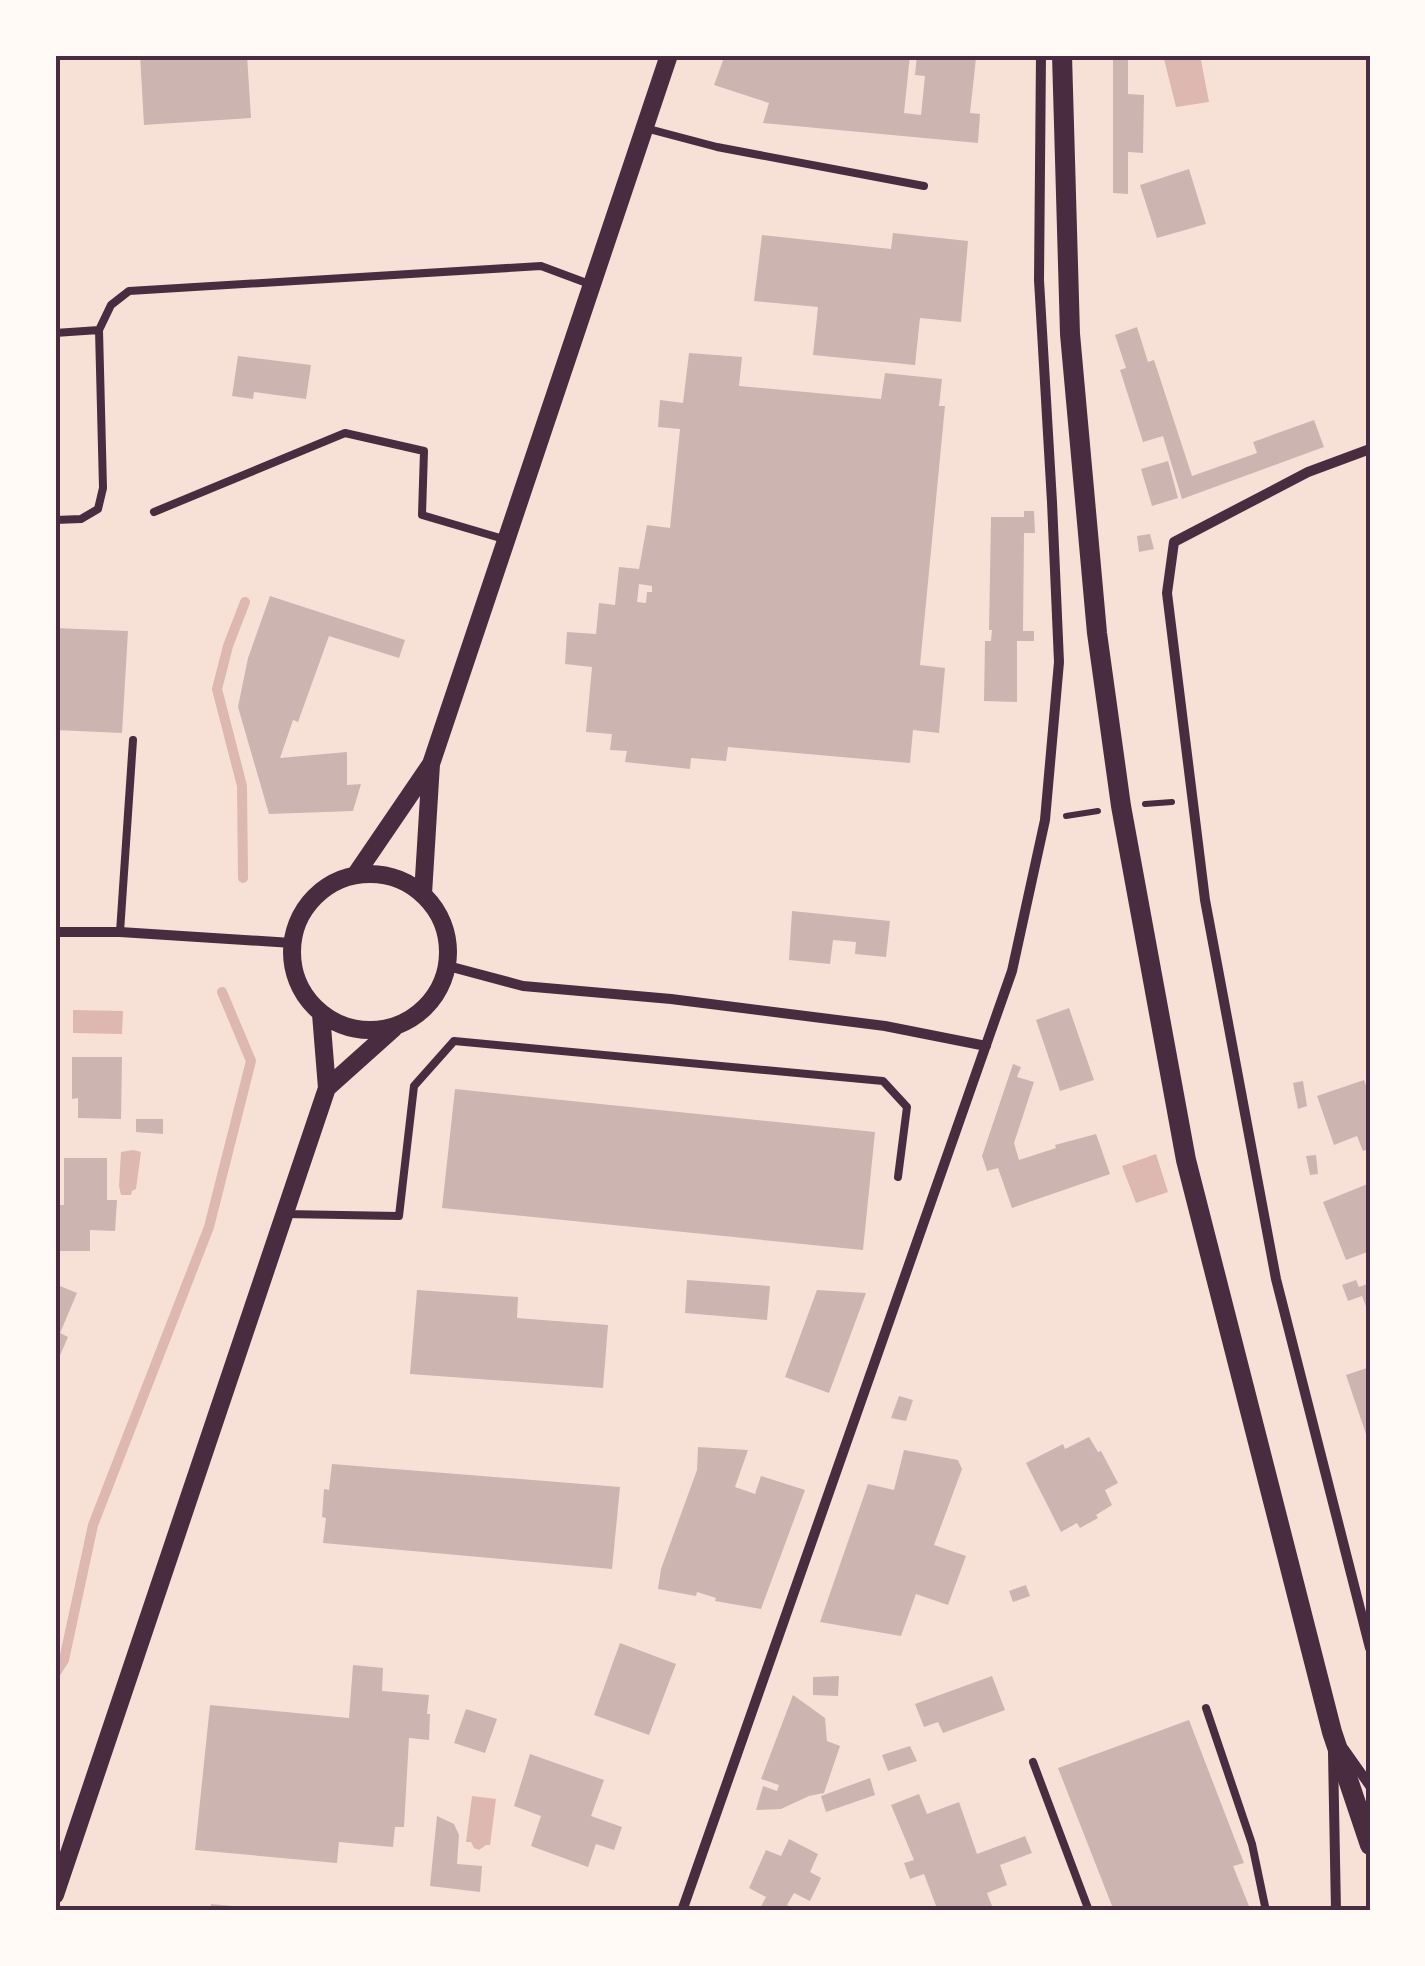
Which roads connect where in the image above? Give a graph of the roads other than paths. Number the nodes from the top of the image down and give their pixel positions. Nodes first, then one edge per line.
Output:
1 (669, 55) edge
2 (1041, 55) edge
3 (1062, 55) edge
4 (644, 128) junction
5 (924, 186) dead end
6 (592, 285) junction
7 (99, 330) junction
8 (55, 333) edge
9 (1370, 449) edge
10 (154, 512) dead end
11 (55, 520) edge
12 (506, 540) junction
13 (132, 740) dead end
14 (431, 764) junction
15 (356, 874) junction
16 (423, 894) junction
17 (55, 932) edge
18 (120, 932) junction
19 (292, 942) junction
20 (448, 966) junction
21 (321, 1014) junction
22 (395, 1027) junction
23 (986, 1046) junction
24 (327, 1088) junction
25 (898, 1177) dead end
26 (285, 1214) junction
27 (1370, 1648) edge
28 (1206, 1708) dead end
29 (1332, 1732) junction
30 (1034, 1762) dead end
31 (1370, 1786) edge
32 (1370, 1845) edge
33 (55, 1895) edge
34 (682, 1911) edge
35 (1089, 1911) edge
36 (1266, 1911) edge
37 (1336, 1911) edge

1 - 4 street
2 - 23 street
3 - 29 main road
4 - 5 lane
4 - 6 street
6 - 7 lane
6 - 12 street
7 - 8 lane
7 - 11 lane
9 - 27 street
10 - 12 lane
12 - 14 street
13 - 18 lane
14 - 15 street
14 - 16 street
15 - 16 street
15 - 19 street
16 - 20 street
17 - 18 street
18 - 19 street
19 - 21 street
20 - 22 street
20 - 23 street
21 - 22 street
21 - 24 street
22 - 24 street
23 - 34 street
24 - 26 street
25 - 26 lane
26 - 33 street
28 - 36 lane
29 - 31 street
29 - 32 main road
29 - 37 street
30 - 35 lane

